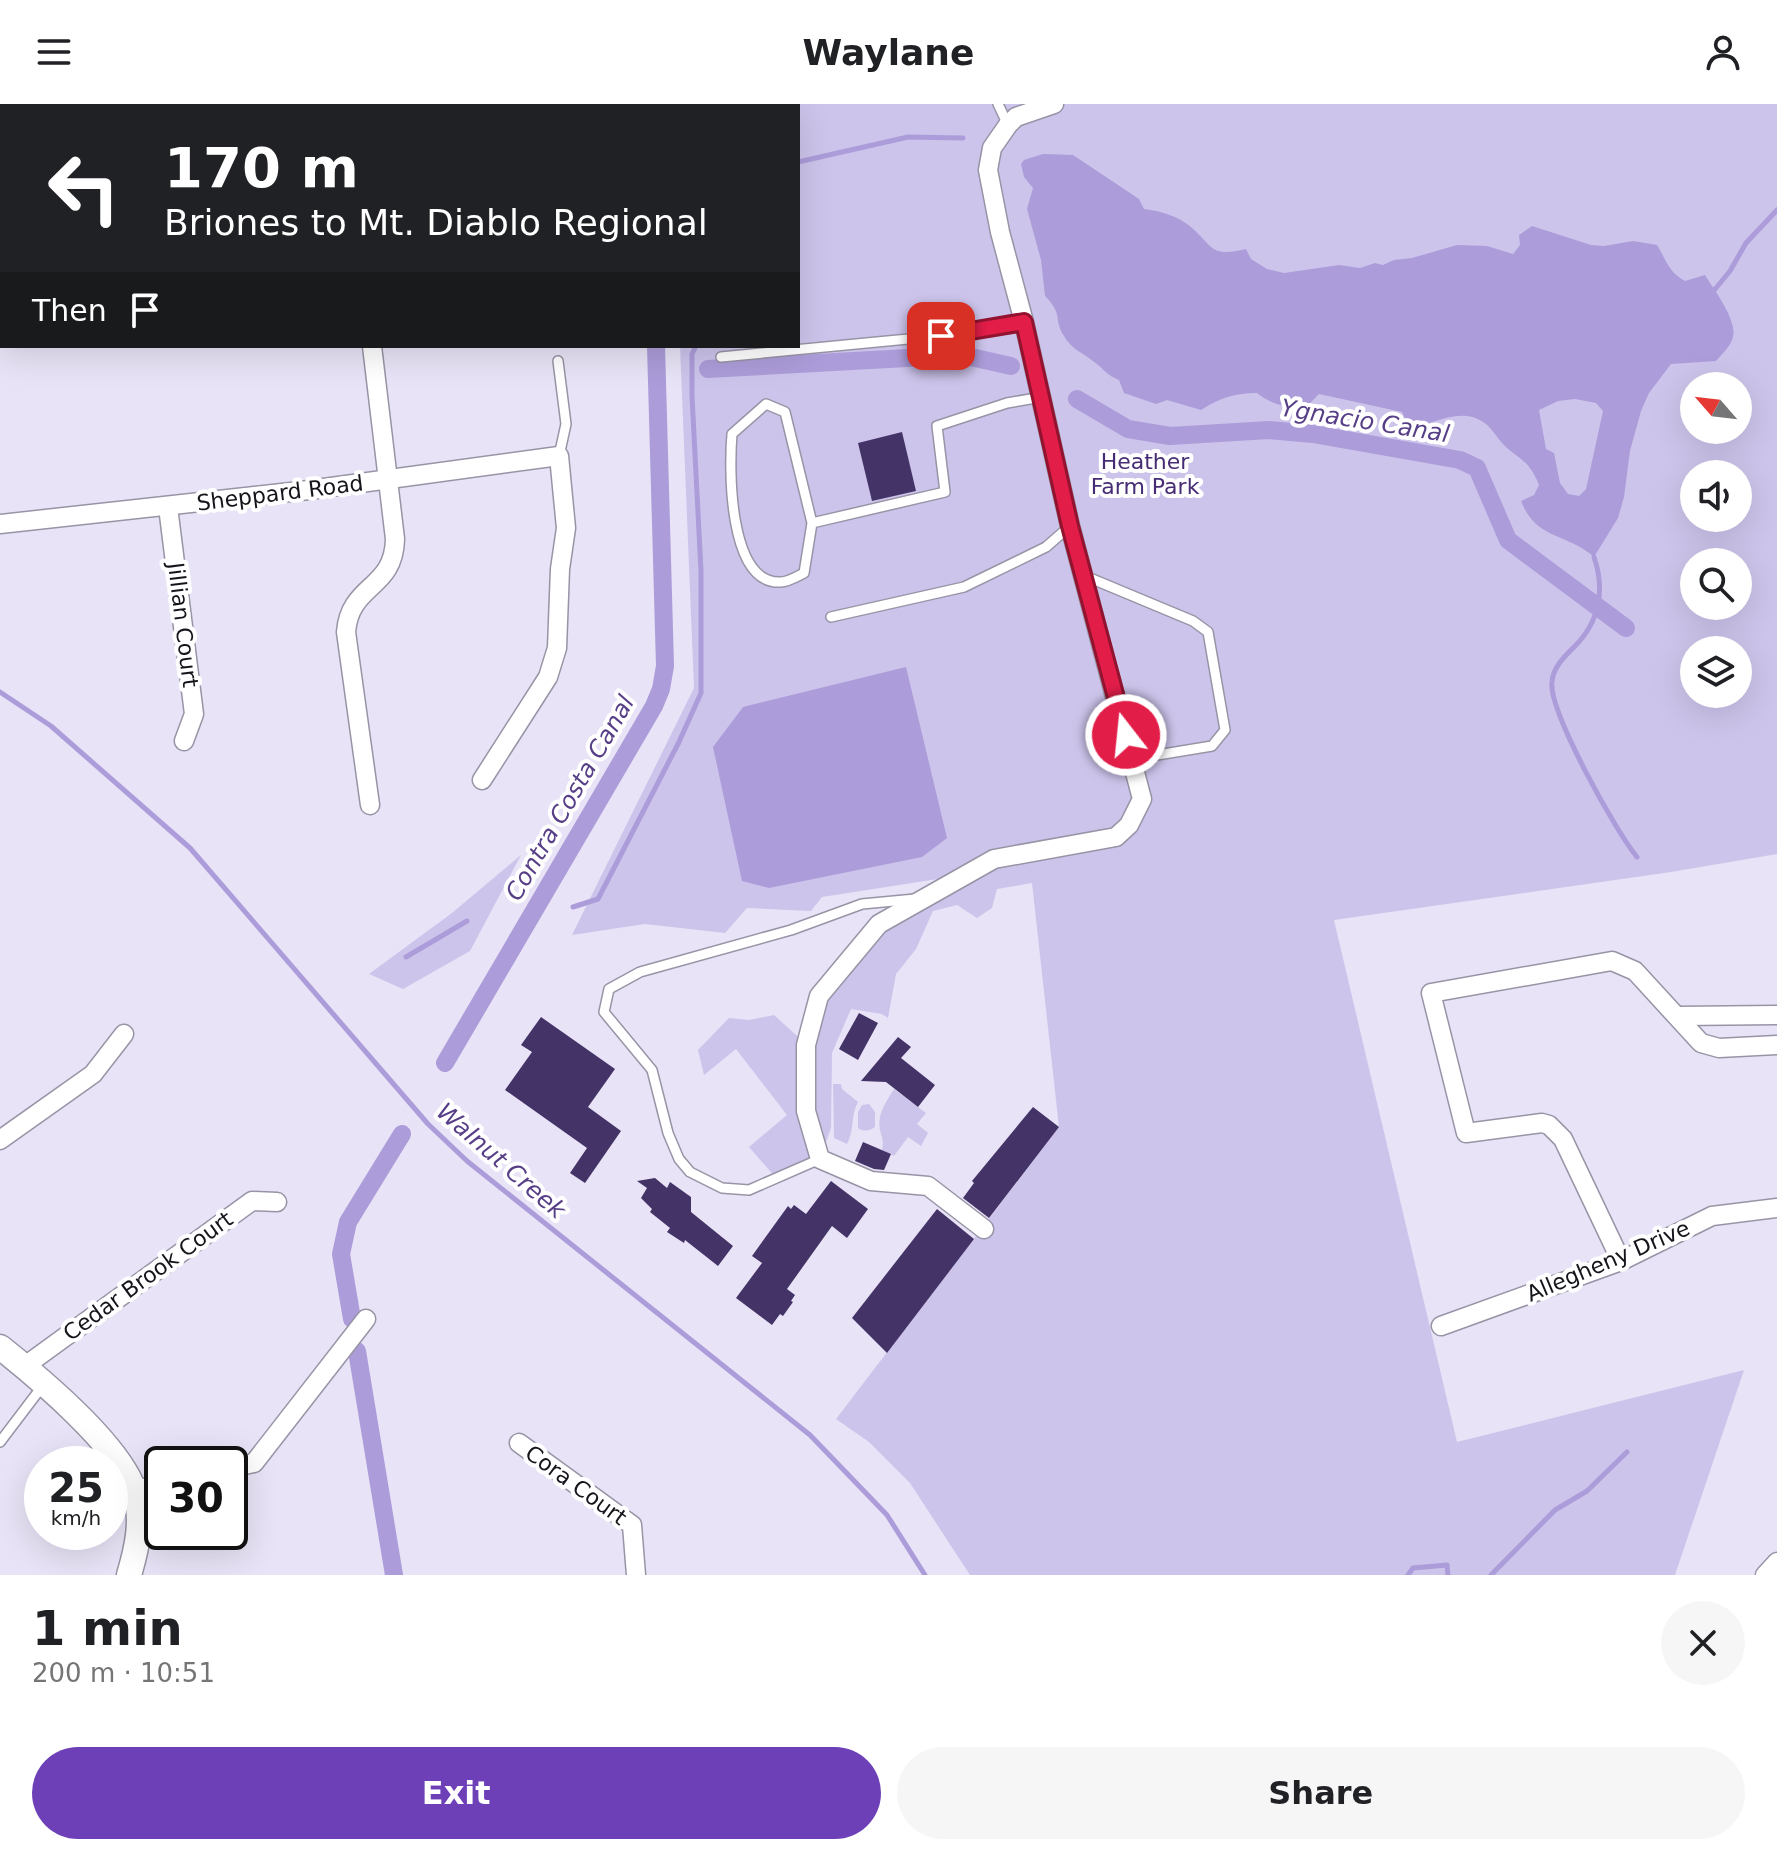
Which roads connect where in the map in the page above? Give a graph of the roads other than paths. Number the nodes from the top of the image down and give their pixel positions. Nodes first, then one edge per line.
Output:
1 (998, 104) edge
2 (1054, 104) edge
3 (1008, 125) junction
4 (1024, 322) junction
5 (372, 348) edge
6 (721, 357) dead end
7 (558, 361) dead end
8 (1042, 397) junction
9 (559, 456) junction
10 (388, 479) junction
11 (168, 507) junction
12 (812, 523) junction
13 (0, 524) edge
14 (1070, 526) junction
15 (1085, 576) junction
16 (831, 617) dead end
17 (184, 741) dead end
18 (1133, 759) junction
19 (482, 780) dead end
20 (370, 805) dead end
21 (926, 897) junction
22 (1777, 1015) edge
23 (1678, 1016) junction
24 (124, 1034) dead end
25 (1777, 1045) edge
26 (0, 1140) edge
27 (820, 1159) junction
28 (277, 1202) dead end
29 (1777, 1208) edge
30 (984, 1229) dead end
31 (1616, 1263) junction
32 (360, 1326) dead end
33 (1441, 1326) dead end
34 (0, 1347) edge
35 (25, 1366) junction
36 (44, 1384) junction
37 (0, 1442) edge
38 (519, 1443) dead end
39 (248, 1464) edge
40 (144, 1488) edge
41 (134, 1490) junction
42 (1777, 1562) edge
43 (129, 1575) edge
44 (636, 1575) edge
45 (1765, 1575) edge

1 - 3 lane
2 - 3 street
3 - 4 street
4 - 6 lane
4 - 8 street
5 - 10 street
7 - 9 lane
8 - 12 lane
8 - 14 street
9 - 10 street, Sheppard Road
9 - 19 street
10 - 11 street, Sheppard Road
10 - 20 street
11 - 13 street, Sheppard Road
11 - 17 street, Jillian Court
12 - 12 lane
14 - 15 street
14 - 16 lane
15 - 18 street
15 - 18 lane
18 - 21 street
21 - 27 street
21 - 27 lane
22 - 23 street
23 - 25 street
23 - 31 street
24 - 26 street
27 - 30 street
28 - 35 street, Cedar Brook Court
29 - 31 street, Allegheny Drive
31 - 33 street, Allegheny Drive
32 - 39 street
34 - 35 street
35 - 36 street
36 - 37 lane
36 - 41 street
38 - 44 street, Cora Court
40 - 41 street
41 - 43 street
42 - 45 street

